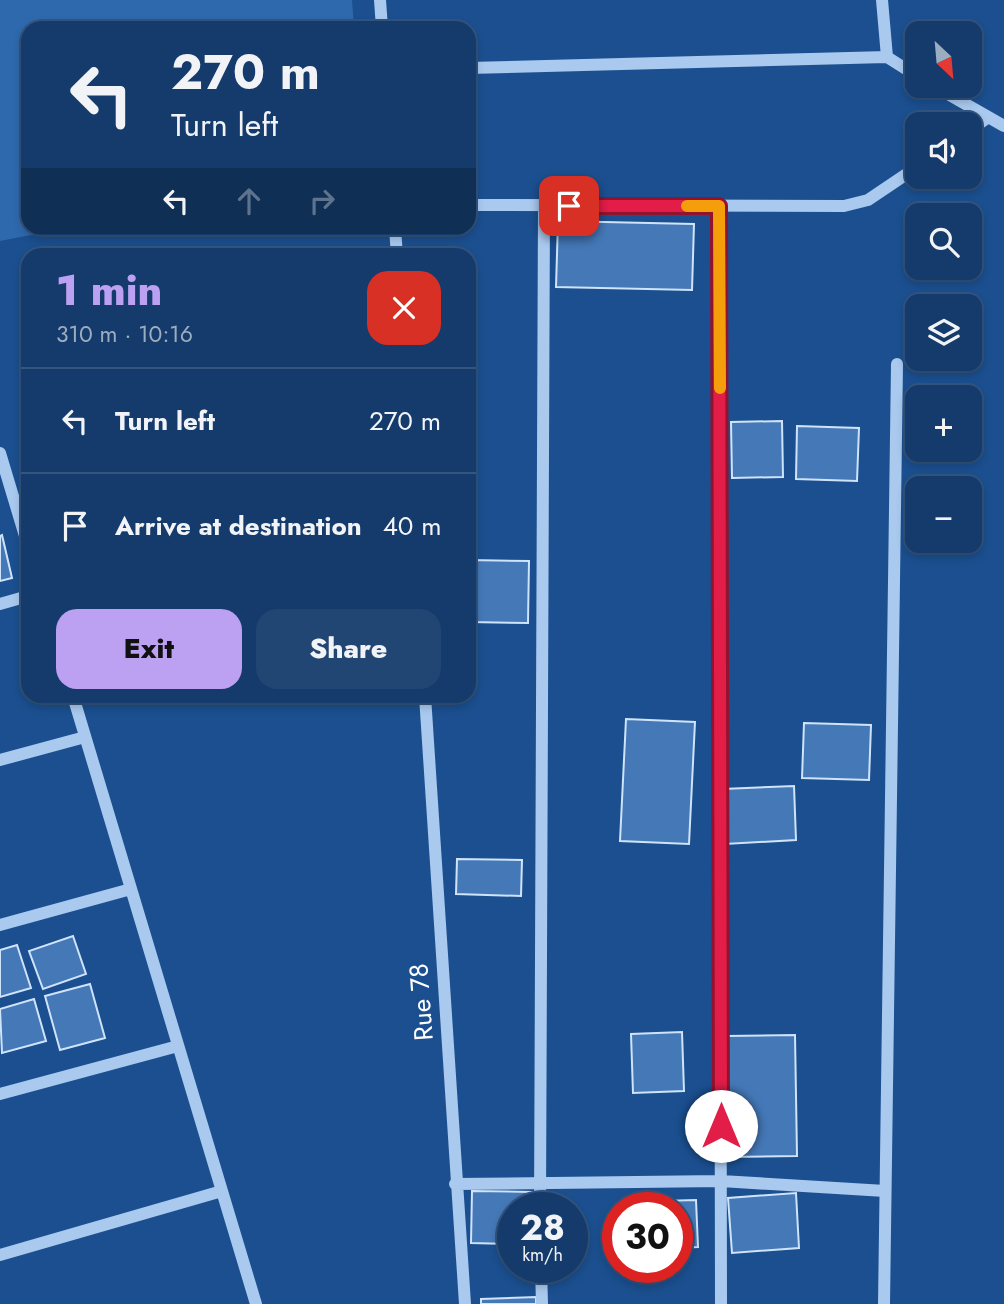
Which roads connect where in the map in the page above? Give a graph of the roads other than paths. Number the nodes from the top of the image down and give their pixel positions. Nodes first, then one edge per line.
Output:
1 (380, 0) edge
2 (882, 0) edge
3 (382, 21) edge
4 (887, 57) junction
5 (476, 68) edge
6 (905, 68) edge
7 (954, 98) edge
8 (988, 118) junction
9 (982, 122) edge
10 (1004, 126) edge
11 (905, 175) edge
12 (476, 205) edge
13 (544, 206) junction
14 (719, 206) junction
15 (897, 364) dead end
16 (0, 453) edge
17 (3, 471) edge
18 (21, 525) edge
19 (21, 598) edge
20 (0, 604) edge
21 (75, 703) edge
22 (425, 703) edge
23 (85, 737) junction
24 (0, 760) edge
25 (131, 889) junction
26 (0, 925) edge
27 (178, 1045) junction
28 (0, 1094) edge
29 (721, 1181) junction
30 (540, 1182) junction
31 (456, 1184) junction
32 (222, 1191) junction
33 (886, 1191) junction
34 (540, 1192) edge
35 (0, 1255) edge
36 (541, 1283) edge
37 (256, 1304) edge
38 (465, 1304) edge
39 (542, 1304) edge
40 (721, 1304) edge
41 (884, 1304) edge

1 - 3 street
2 - 4 street
4 - 5 street
4 - 6 street
7 - 8 street
8 - 9 street
8 - 10 street
11 - 14 street
12 - 13 street
13 - 14 street
13 - 30 street
14 - 29 street
15 - 33 street
16 - 17 street
17 - 18 street
19 - 20 street
21 - 23 street
22 - 31 street, Rue 78
23 - 24 street
23 - 25 street
25 - 26 street
25 - 27 street
27 - 28 street
27 - 32 street
29 - 30 street
29 - 33 street
29 - 40 street
30 - 31 street
30 - 34 street
31 - 38 street, Rue 78
32 - 35 street
32 - 37 street
33 - 41 street
36 - 39 street

